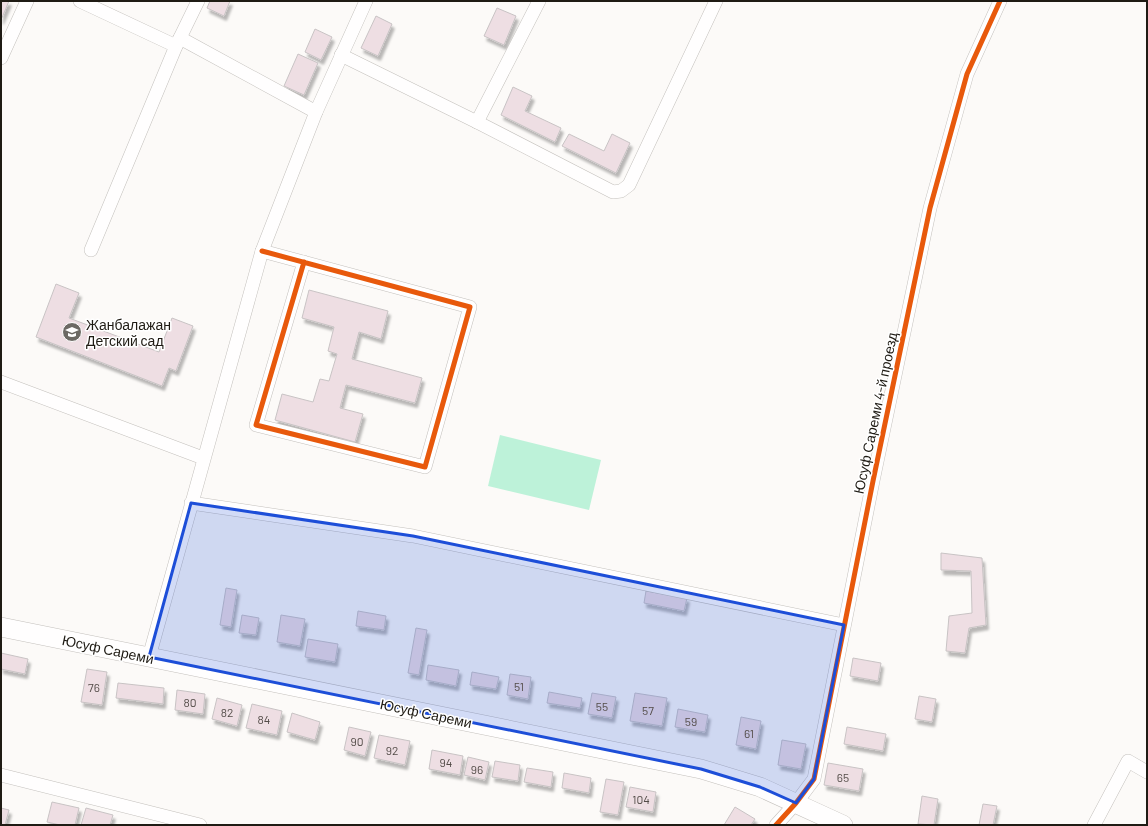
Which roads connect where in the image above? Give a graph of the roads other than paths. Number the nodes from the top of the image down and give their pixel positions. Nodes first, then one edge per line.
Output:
1 (27, 1) edge
2 (80, 1) edge
3 (198, 1) edge
4 (366, 1) edge
5 (539, 1) edge
6 (716, 1) edge
7 (1000, 1) edge
8 (178, 42) junction
9 (341, 55) junction
10 (1, 58) edge
11 (316, 112) junction
12 (477, 122) junction
13 (91, 250) dead end
14 (262, 251) junction
15 (304, 262) junction
16 (1, 382) edge
17 (203, 458) junction
18 (191, 503) junction
19 (844, 625) junction
20 (1, 627) edge
21 (149, 657) junction
22 (1147, 772) edge
23 (1, 775) edge
24 (796, 803) junction
25 (200, 825) edge
26 (776, 825) edge
27 (843, 825) edge
28 (1094, 825) edge

1 - 10 street
2 - 8 street
3 - 8 street
4 - 9 street
5 - 12 street
6 - 12 street
7 - 19 street, Юсуф Сареми 4-й проезд
8 - 11 street
8 - 13 street
9 - 11 street
9 - 12 street
11 - 14 street
14 - 15 street
14 - 17 street
15 - 15 street
16 - 17 street
17 - 18 street
18 - 19 street
18 - 21 street
19 - 24 street, Юсуф Сареми 4-й проезд
20 - 21 main road, Юсуф Сареми
21 - 24 main road, Юсуф Сареми
22 - 28 street
23 - 25 street
24 - 26 street, Юсуф Сареми 4-й проезд
24 - 27 main road, Юсуф Сареми

